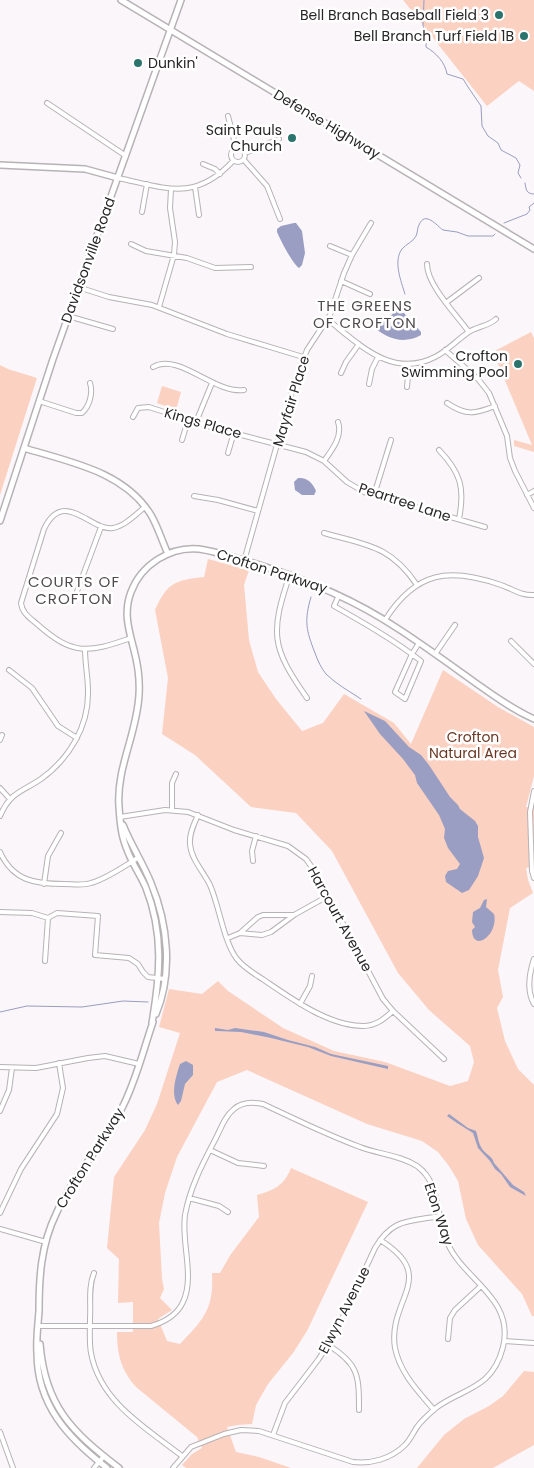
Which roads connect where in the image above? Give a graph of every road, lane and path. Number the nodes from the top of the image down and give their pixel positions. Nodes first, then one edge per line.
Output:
1 (121, 0) edge
2 (181, 0) edge
3 (171, 30) junction
4 (47, 103) dead end
5 (228, 116) dead end
6 (280, 139) dead end
7 (236, 148) junction
8 (245, 152) junction
9 (126, 156) junction
10 (244, 160) junction
11 (233, 161) junction
12 (202, 164) dead end
13 (0, 165) edge
14 (220, 174) junction
15 (118, 178) junction
16 (147, 184) junction
17 (195, 187) junction
18 (171, 188) junction
19 (142, 212) dead end
20 (199, 215) dead end
21 (280, 219) dead end
22 (371, 223) dead end
23 (130, 244) dead end
24 (330, 246) dead end
25 (534, 249) edge
26 (352, 254) junction
27 (174, 255) junction
28 (427, 264) dead end
29 (251, 267) dead end
30 (479, 278) dead end
31 (341, 281) junction
32 (78, 287) junction
33 (370, 294) dead end
34 (447, 302) junction
35 (159, 307) junction
36 (68, 316) junction
37 (496, 319) dead end
38 (327, 320) junction
39 (113, 329) dead end
40 (468, 332) junction
41 (359, 344) junction
42 (445, 350) junction
43 (304, 357) junction
44 (378, 357) junction
45 (409, 364) junction
46 (153, 367) dead end
47 (341, 373) dead end
48 (90, 383) dead end
49 (212, 383) junction
50 (369, 384) dead end
51 (407, 387) dead end
52 (244, 390) dead end
53 (39, 401) junction
54 (447, 403) dead end
55 (495, 406) junction
56 (133, 417) dead end
57 (188, 420) junction
58 (196, 422) junction
59 (338, 422) dead end
60 (234, 432) junction
61 (182, 440) dead end
62 (391, 440) dead end
63 (278, 443) junction
64 (24, 448) junction
65 (439, 450) dead end
66 (228, 453) dead end
67 (324, 461) junction
68 (534, 491) edge
69 (374, 495) junction
70 (527, 495) junction
71 (194, 496) dead end
72 (145, 507) junction
73 (534, 508) edge
74 (258, 511) junction
75 (458, 519) junction
76 (0, 521) edge
77 (101, 527) junction
78 (485, 527) dead end
79 (324, 533) dead end
80 (168, 554) junction
81 (244, 561) junction
82 (290, 574) junction
83 (417, 585) junction
84 (76, 594) dead end
85 (339, 594) junction
86 (534, 596) edge
87 (384, 620) junction
88 (455, 625) dead end
89 (131, 638) junction
90 (511, 641) dead end
91 (419, 643) junction
92 (86, 649) junction
93 (412, 654) junction
94 (435, 654) junction
95 (534, 664) edge
96 (9, 670) dead end
97 (307, 698) dead end
98 (534, 719) edge
99 (77, 738) junction
100 (176, 774) dead end
101 (0, 788) edge
102 (534, 791) edge
103 (10, 799) junction
104 (172, 810) junction
105 (198, 815) junction
106 (0, 816) edge
107 (120, 818) junction
108 (61, 833) dead end
109 (256, 836) junction
110 (0, 852) edge
111 (139, 857) junction
112 (132, 861) junction
113 (253, 862) dead end
114 (534, 878) edge
115 (44, 884) junction
116 (328, 896) junction
117 (0, 912) edge
118 (294, 915) junction
119 (48, 918) junction
120 (240, 933) junction
121 (228, 938) junction
122 (534, 959) edge
123 (45, 961) dead end
124 (312, 976) dead end
125 (158, 978) junction
126 (165, 979) junction
127 (300, 1004) junction
128 (534, 1004) edge
129 (393, 1011) junction
130 (152, 1023) junction
131 (444, 1059) dead end
132 (59, 1063) junction
133 (139, 1064) junction
134 (0, 1067) edge
135 (12, 1068) junction
136 (0, 1111) edge
137 (210, 1150) junction
138 (264, 1166) dead end
139 (189, 1198) junction
140 (228, 1212) dead end
141 (0, 1214) edge
142 (440, 1216) junction
143 (0, 1229) edge
144 (380, 1240) junction
145 (46, 1242) junction
146 (94, 1274) dead end
147 (481, 1286) junction
148 (38, 1326) junction
149 (90, 1326) junction
150 (448, 1339) dead end
151 (505, 1341) junction
152 (534, 1344) edge
153 (328, 1345) junction
154 (360, 1410) dead end
155 (434, 1410) junction
156 (0, 1432) edge
157 (273, 1436) junction
158 (104, 1456) junction
159 (182, 1456) junction
160 (99, 1462) junction
161 (13, 1468) edge
162 (94, 1468) edge
163 (107, 1468) edge
164 (119, 1468) edge
165 (173, 1468) edge

1 - 3 street, Defense Highway
2 - 3 street, Davidsonville Road
3 - 9 street, Davidsonville Road
3 - 25 street, Defense Highway
4 - 9 street
5 - 7 street
6 - 8 street
7 - 8 street
7 - 11 street
8 - 10 street
9 - 15 street, Davidsonville Road
10 - 11 street
10 - 21 street
11 - 14 street
12 - 14 street
13 - 15 street
14 - 17 street
15 - 16 street
15 - 32 street, Davidsonville Road
16 - 18 street
16 - 19 street
17 - 18 street
17 - 20 street
18 - 27 street
22 - 26 street, Mayfair Place
23 - 27 street
24 - 26 street
26 - 31 street, Mayfair Place
27 - 29 street
27 - 35 street
28 - 34 street
30 - 34 street
31 - 33 street
31 - 38 street, Mayfair Place
32 - 35 street
32 - 36 street, Davidsonville Road
34 - 40 street
35 - 43 street
36 - 39 street
36 - 53 street, Davidsonville Road
37 - 40 street
38 - 41 street
38 - 43 street, Mayfair Place
40 - 42 street
41 - 44 street
41 - 47 street
42 - 45 street
42 - 55 street
43 - 63 street, Mayfair Place
44 - 45 street
44 - 50 street
45 - 51 street
46 - 49 street
48 - 53 street
49 - 52 street
49 - 58 street
53 - 64 street, Davidsonville Road
54 - 55 street
55 - 70 street
56 - 57 street, Kings Place
57 - 58 street, Kings Place
57 - 61 street
58 - 60 street, Kings Place
59 - 67 street
60 - 63 street, Kings Place
60 - 66 street
62 - 69 street
63 - 67 street, Peartree Lane
63 - 74 street, Mayfair Place
64 - 72 street
64 - 76 street, Davidsonville Road
65 - 75 street
67 - 69 street, Peartree Lane
68 - 70 street
69 - 75 street, Peartree Lane
70 - 73 street
71 - 74 street
72 - 77 street
72 - 80 street
74 - 81 street, Mayfair Place
75 - 78 street, Peartree Lane
77 - 84 street
77 - 92 street
79 - 83 street
80 - 81 street, Crofton Parkway
80 - 89 street, Crofton Parkway
81 - 82 street, Crofton Parkway
82 - 85 street, Crofton Parkway
82 - 97 street
83 - 86 street
83 - 87 street
85 - 87 street, Crofton Parkway
85 - 93 street
87 - 91 street, Crofton Parkway
88 - 94 street
89 - 92 street
89 - 107 street, Crofton Parkway
90 - 95 street
91 - 93 street
91 - 94 street, Crofton Parkway
92 - 99 street
93 - 93 street
94 - 98 street, Crofton Parkway
96 - 99 street
99 - 103 street
100 - 104 street
101 - 103 street
102 - 114 street
103 - 106 street
104 - 105 street, Harcourt Avenue
104 - 107 street, Harcourt Avenue
105 - 109 street, Harcourt Avenue
105 - 121 street
107 - 111 street, Crofton Parkway
107 - 112 street, Crofton Parkway
108 - 115 street
109 - 113 street
109 - 116 street, Harcourt Avenue
110 - 115 street
111 - 112 street
111 - 126 street, Crofton Parkway
112 - 115 street
112 - 125 street, Crofton Parkway
116 - 118 street
116 - 129 street, Harcourt Avenue
117 - 119 street
118 - 120 street
118 - 120 street
119 - 123 street
119 - 125 street
120 - 121 street
121 - 127 street
122 - 128 street
124 - 127 street
125 - 126 street
125 - 130 street, Crofton Parkway
126 - 130 street, Crofton Parkway
127 - 129 street
129 - 131 street, Harcourt Avenue
130 - 133 street, Crofton Parkway
132 - 133 street
132 - 135 street
132 - 141 street
133 - 145 street, Crofton Parkway
134 - 135 street
135 - 136 street
137 - 138 street
137 - 139 street, Eton Way
137 - 142 street, Eton Way
139 - 140 street
139 - 149 street, Eton Way
142 - 144 street, Elwyn Avenue
142 - 147 street, Eton Way
143 - 145 street
144 - 153 street, Elwyn Avenue
144 - 155 street
145 - 148 street, Crofton Parkway
146 - 149 street
147 - 150 street
147 - 151 street, Eton Way
148 - 149 street, Eton Way
148 - 158 street, Crofton Parkway
148 - 160 street, Crofton Parkway
149 - 159 street
151 - 152 street
151 - 155 street, Eton Way
153 - 154 street
153 - 157 street, Elwyn Avenue
155 - 157 street, Eton Way
156 - 161 street
157 - 159 street, Eton Way
158 - 160 street
158 - 164 street, Crofton Parkway
159 - 165 street, Eton Way
160 - 162 street
160 - 163 street, Crofton Parkway

